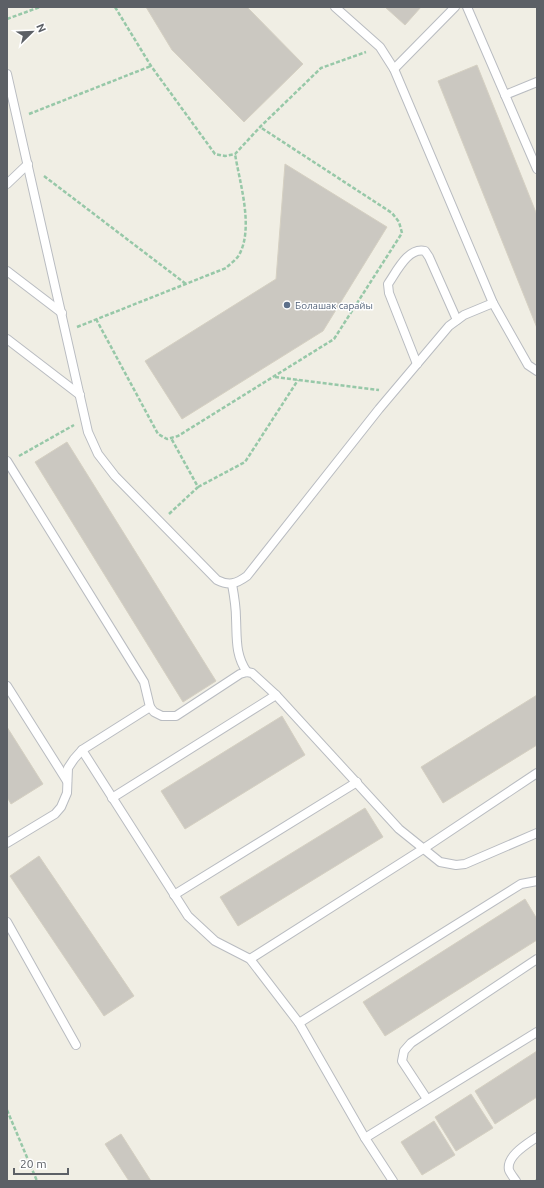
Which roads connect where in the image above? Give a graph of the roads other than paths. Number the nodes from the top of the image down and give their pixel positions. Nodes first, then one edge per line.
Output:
1 (335, 7) edge
2 (455, 7) edge
3 (467, 7) edge
4 (394, 69) junction
5 (7, 74) edge
6 (537, 82) edge
7 (505, 96) junction
8 (28, 164) junction
9 (537, 169) edge
10 (7, 184) edge
11 (7, 271) edge
12 (493, 303) junction
13 (62, 313) junction
14 (457, 320) junction
15 (7, 339) edge
16 (417, 364) junction
17 (537, 370) edge
18 (80, 395) junction
19 (8, 462) edge
20 (232, 584) junction
21 (248, 672) junction
22 (7, 686) edge
23 (276, 695) junction
24 (150, 707) junction
25 (82, 750) junction
26 (537, 773) edge
27 (66, 781) junction
28 (357, 782) junction
29 (112, 798) junction
30 (537, 833) edge
31 (7, 843) edge
32 (423, 849) junction
33 (537, 881) edge
34 (174, 894) junction
35 (7, 922) edge
36 (250, 959) junction
37 (537, 959) edge
38 (299, 1023) junction
39 (537, 1032) edge
40 (76, 1045) dead end
41 (427, 1099) junction
42 (537, 1137) edge
43 (366, 1138) junction
44 (393, 1181) edge
45 (516, 1181) edge

1 - 4 lane
2 - 4 lane
3 - 7 lane
4 - 12 lane
5 - 8 lane
6 - 7 lane
7 - 9 lane
8 - 10 lane
8 - 13 lane
11 - 13 lane
12 - 14 lane
12 - 17 lane
13 - 18 lane
14 - 16 lane
14 - 16 lane
15 - 18 lane
16 - 20 lane
18 - 20 lane
19 - 24 lane
20 - 21 lane
21 - 23 lane
21 - 24 lane
22 - 27 lane
23 - 28 lane
23 - 29 lane
24 - 25 lane
25 - 27 lane
25 - 29 lane
26 - 32 lane
27 - 31 lane
28 - 32 lane
28 - 34 lane
29 - 34 lane
30 - 32 lane
32 - 36 lane
33 - 38 lane
34 - 36 lane
35 - 40 lane
36 - 38 lane
37 - 41 lane
38 - 43 lane
39 - 41 lane
41 - 43 lane
42 - 45 lane
43 - 44 lane

